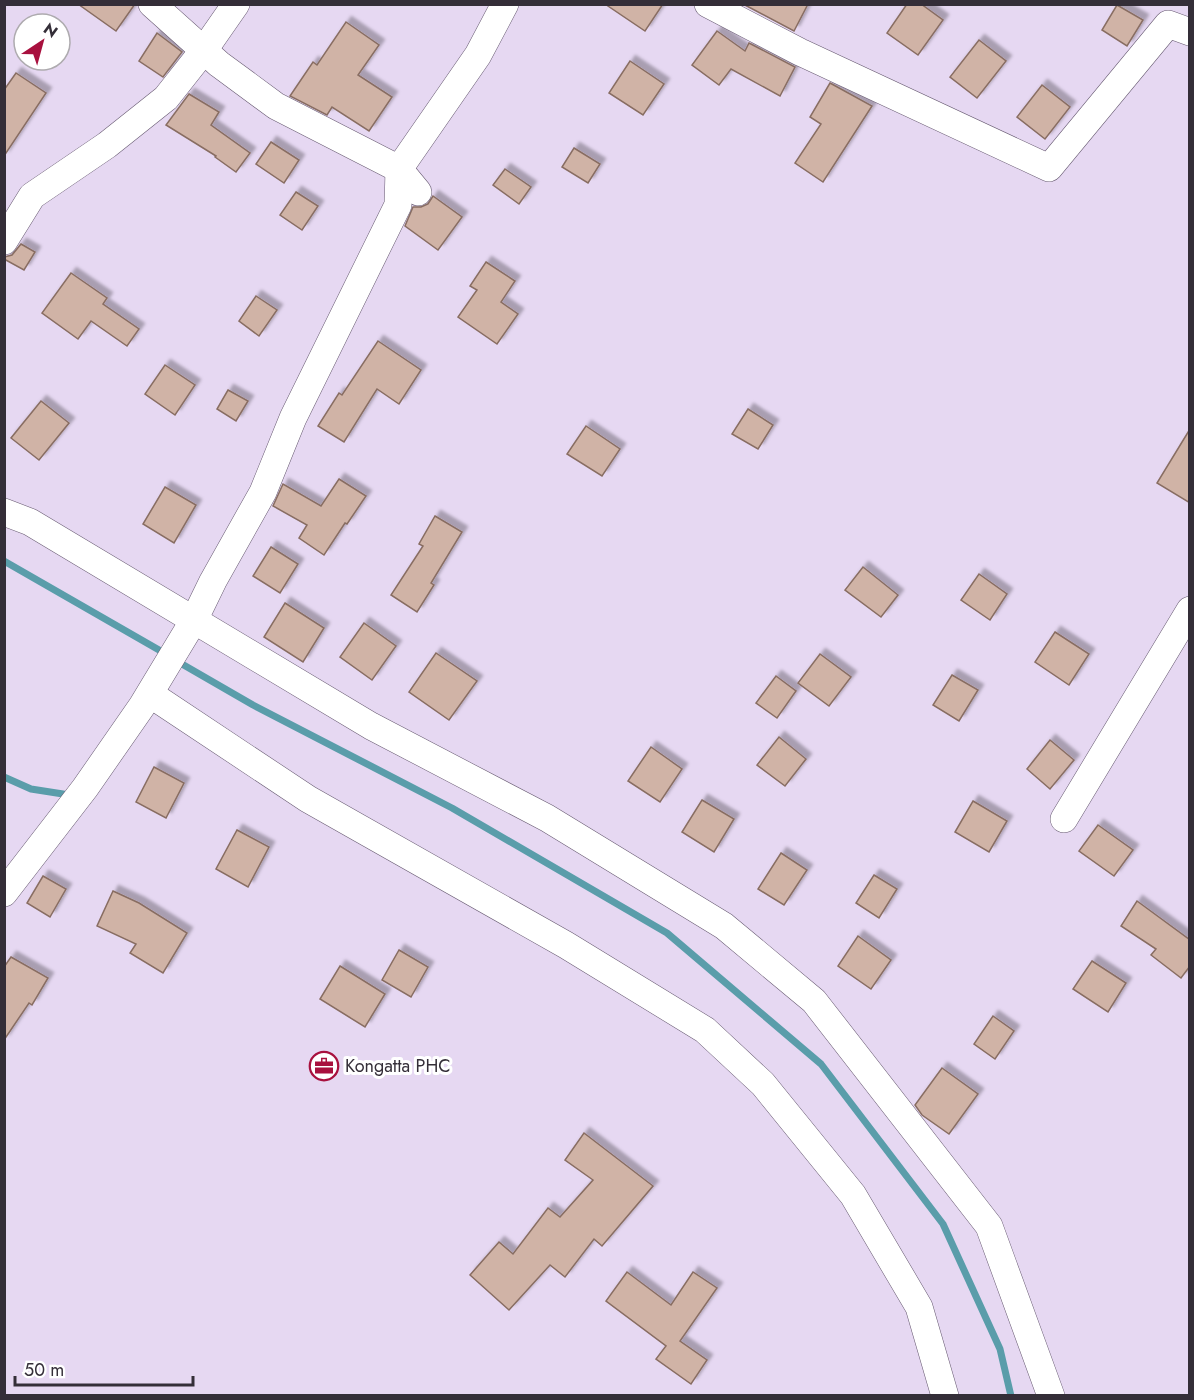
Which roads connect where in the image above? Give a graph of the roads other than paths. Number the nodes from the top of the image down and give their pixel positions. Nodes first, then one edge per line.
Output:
1 (152, 4) edge
2 (236, 4) edge
3 (505, 4) edge
4 (708, 4) edge
5 (1190, 32) edge
6 (204, 50) junction
7 (399, 169) junction
8 (418, 192) dead end
9 (4, 241) edge
10 (4, 512) edge
11 (1190, 610) edge
12 (188, 630) junction
13 (150, 694) junction
14 (1064, 819) dead end
15 (4, 893) edge
16 (945, 1395) edge
17 (1051, 1395) edge

1 - 6 street
2 - 6 street
3 - 7 street
4 - 5 street
6 - 7 street
6 - 9 street
7 - 8 street
7 - 12 street
10 - 12 street
11 - 14 street
12 - 13 street
12 - 17 street
13 - 15 street
13 - 16 street

